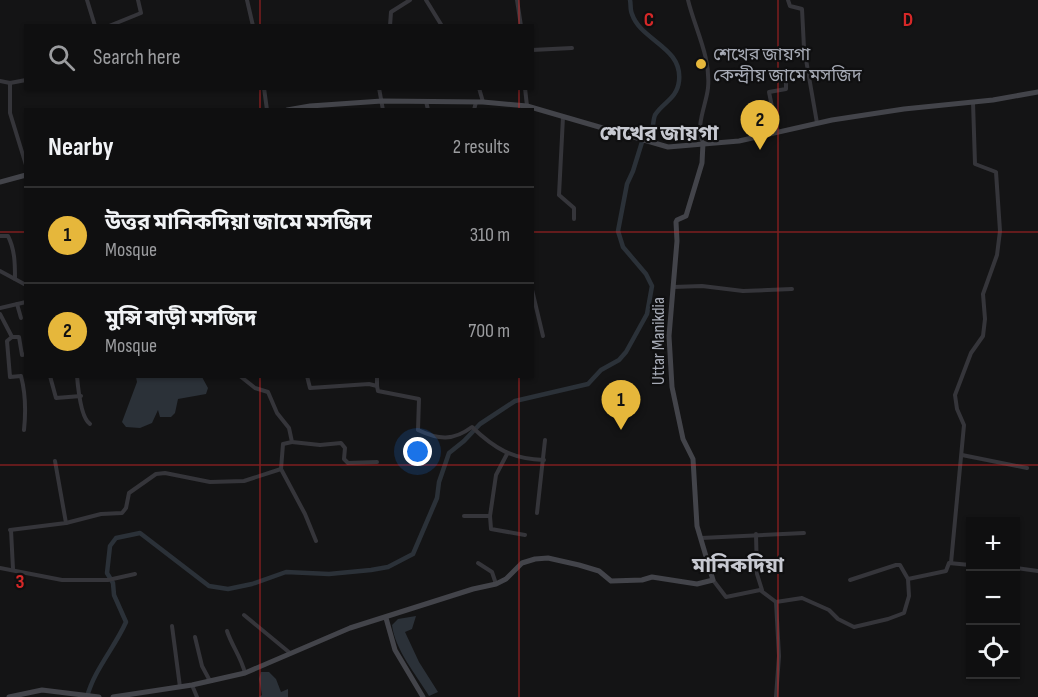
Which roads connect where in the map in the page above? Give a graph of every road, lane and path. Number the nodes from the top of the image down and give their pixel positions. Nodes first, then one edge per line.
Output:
1 (87, 0) edge
2 (138, 0) edge
3 (247, 0) edge
4 (410, 0) edge
5 (426, 0) edge
6 (517, 0) edge
7 (688, 0) edge
8 (788, 0) edge
9 (94, 24) edge
10 (114, 24) edge
11 (253, 24) edge
12 (390, 24) edge
13 (441, 24) edge
14 (521, 24) edge
15 (572, 48) dead end
16 (534, 50) edge
17 (808, 71) junction
18 (24, 80) edge
19 (0, 81) edge
20 (10, 83) junction
21 (264, 90) edge
22 (379, 90) edge
23 (480, 90) edge
24 (525, 90) edge
25 (1038, 92) edge
26 (425, 100) junction
27 (382, 101) junction
28 (476, 102) junction
29 (483, 102) junction
30 (974, 102) junction
31 (526, 106) junction
32 (267, 108) edge
33 (298, 108) edge
34 (383, 108) edge
35 (427, 108) edge
36 (474, 108) edge
37 (533, 108) edge
38 (534, 108) edge
39 (563, 117) junction
40 (817, 123) junction
41 (777, 132) junction
42 (703, 143) junction
43 (24, 158) edge
44 (24, 176) edge
45 (0, 182) edge
46 (574, 219) dead end
47 (0, 236) edge
48 (0, 271) edge
49 (15, 279) junction
50 (24, 284) edge
51 (673, 287) junction
52 (792, 289) dead end
53 (534, 298) edge
54 (24, 302) edge
55 (17, 304) junction
56 (0, 308) edge
57 (0, 314) edge
58 (21, 318) dead end
59 (543, 336) dead end
60 (12, 337) junction
61 (24, 354) edge
62 (51, 378) edge
63 (77, 378) edge
64 (242, 378) edge
65 (308, 378) edge
66 (377, 378) edge
67 (377, 386) junction
68 (81, 396) junction
69 (90, 424) dead end
70 (24, 430) dead end
71 (545, 440) dead end
72 (292, 442) junction
73 (507, 454) junction
74 (962, 455) junction
75 (544, 460) junction
76 (55, 461) dead end
77 (376, 462) dead end
78 (1027, 468) dead end
79 (281, 470) junction
80 (537, 513) dead end
81 (464, 516) dead end
82 (490, 516) junction
83 (66, 523) junction
84 (804, 533) dead end
85 (756, 534) junction
86 (525, 535) dead end
87 (701, 538) junction
88 (316, 541) dead end
89 (478, 563) dead end
90 (951, 563) junction
91 (966, 565) edge
92 (1, 568) edge
93 (13, 569) junction
94 (1020, 569) edge
95 (1038, 571) edge
96 (0, 574) edge
97 (135, 574) dead end
98 (908, 579) junction
99 (713, 580) junction
100 (850, 580) dead end
101 (496, 584) junction
102 (762, 591) junction
103 (776, 602) junction
104 (244, 615) dead end
105 (386, 618) junction
106 (172, 626) dead end
107 (226, 631) dead end
108 (195, 637) dead end
109 (291, 654) junction
110 (245, 673) junction
111 (210, 681) junction
112 (192, 685) junction
113 (180, 687) junction
114 (145, 695) edge
115 (9, 697) edge
116 (99, 697) edge
117 (113, 697) edge
118 (196, 697) edge
119 (423, 697) edge
120 (776, 697) edge

1 - 9 street
2 - 10 street
3 - 11 street
4 - 12 street
5 - 13 street
6 - 14 street
7 - 42 street
8 - 17 street
15 - 16 street
17 - 40 street
17 - 41 street
18 - 20 street
19 - 20 street
20 - 43 street
21 - 32 street
22 - 27 street
23 - 29 street
24 - 31 street
25 - 30 main road
26 - 27 main road
26 - 28 main road
26 - 35 street
27 - 33 main road
27 - 34 street
28 - 29 main road
28 - 36 street
29 - 31 main road
30 - 40 main road
30 - 74 street
31 - 37 main road
38 - 39 main road
39 - 42 main road
39 - 46 street
40 - 41 main road
41 - 42 main road
42 - 51 main road
44 - 45 main road
47 - 49 street
48 - 49 street
49 - 50 street
51 - 52 street, Uttar Manikdia
51 - 87 main road, Uttar Manikdia
53 - 59 street
54 - 55 street
55 - 56 street
55 - 58 street
57 - 60 street
60 - 61 street
60 - 70 street
62 - 68 street
63 - 68 street
64 - 72 street
65 - 67 street
66 - 67 street
67 - 73 street
68 - 69 street
71 - 75 street
72 - 77 street
72 - 79 street
73 - 75 street
73 - 82 street
74 - 78 street
74 - 90 street
75 - 80 street
76 - 83 street
79 - 83 street
79 - 88 street
81 - 82 street
82 - 86 street
83 - 93 street
84 - 85 street
85 - 87 street
85 - 102 street
87 - 99 main road, Uttar Manikdia
89 - 101 street
90 - 91 street
90 - 98 street
92 - 93 street
92 - 96 street
93 - 97 street
94 - 95 street
98 - 100 street
98 - 103 street
99 - 101 main road
99 - 102 street
101 - 105 main road
102 - 103 street
103 - 120 street
104 - 109 street
105 - 109 main road
105 - 119 main road
106 - 113 street
107 - 110 street
108 - 111 street
109 - 110 main road
110 - 111 main road
111 - 112 main road
112 - 113 main road
112 - 118 street
113 - 114 main road
114 - 117 main road
115 - 116 main road

